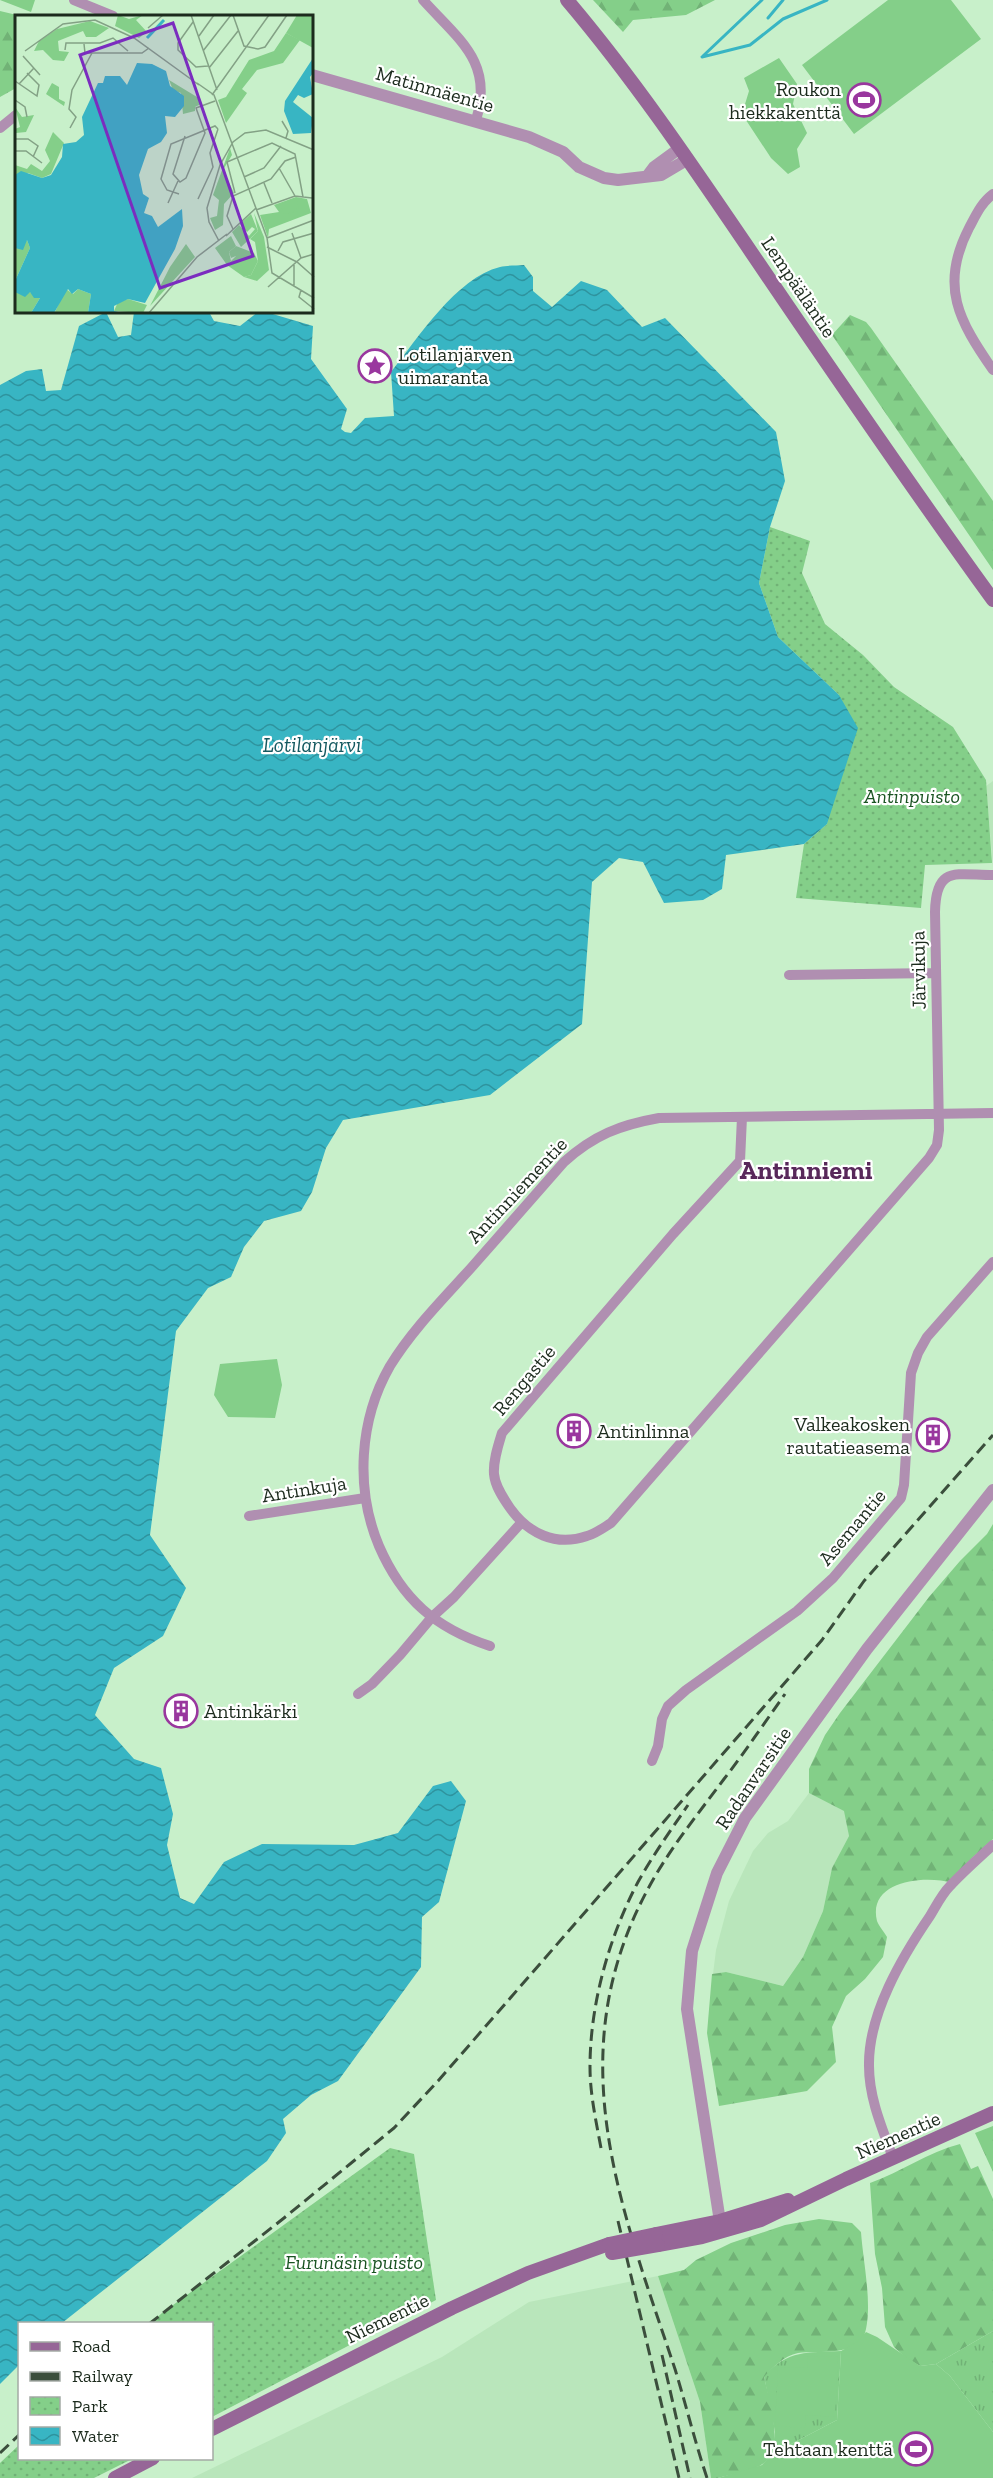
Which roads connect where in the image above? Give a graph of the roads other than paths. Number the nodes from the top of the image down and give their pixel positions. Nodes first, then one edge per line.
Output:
1 (74, 0) edge
2 (423, 0) edge
3 (567, 0) edge
4 (111, 15) edge
5 (314, 76) edge
6 (15, 116) edge
7 (476, 120) junction
8 (0, 128) edge
9 (680, 148) junction
10 (688, 159) junction
11 (648, 175) junction
12 (993, 194) edge
13 (993, 370) edge
14 (993, 600) edge
15 (993, 875) edge
16 (936, 973) junction
17 (789, 975) dead end
18 (939, 1113) junction
19 (993, 1113) edge
20 (742, 1118) junction
21 (993, 1262) edge
22 (993, 1490) edge
23 (365, 1498) junction
24 (249, 1516) dead end
25 (521, 1523) junction
26 (432, 1617) junction
27 (490, 1646) dead end
28 (358, 1694) dead end
29 (652, 1761) dead end
30 (993, 1845) edge
31 (993, 2113) edge
32 (892, 2158) junction
33 (726, 2225) junction
34 (213, 2428) edge
35 (149, 2460) edge
36 (115, 2478) edge

1 - 4 street
2 - 7 street
3 - 9 main road, Lempääläntie
5 - 7 street, Matinmäentie
6 - 8 street
7 - 11 street, Matinmäentie
9 - 10 main road, Lempääläntie
9 - 11 street
10 - 11 street, Matinmäentie
10 - 14 main road, Lempääläntie
12 - 13 street
15 - 16 street, Järvikuja
16 - 17 street
16 - 18 street, Järvikuja
18 - 19 street, Antinniementie
18 - 20 street, Antinniementie
18 - 25 street, Rengastie
20 - 23 street, Antinniementie
20 - 25 street, Rengastie
21 - 29 street, Asemantie
22 - 33 street, Radanvarsitie
23 - 24 street, Antinkuja
23 - 26 street, Antinniementie
25 - 26 street
26 - 27 street, Antinniementie
26 - 28 street
30 - 32 street
31 - 32 main road, Niementie
32 - 33 main road, Niementie
33 - 34 main road, Niementie, bridge
35 - 36 main road

